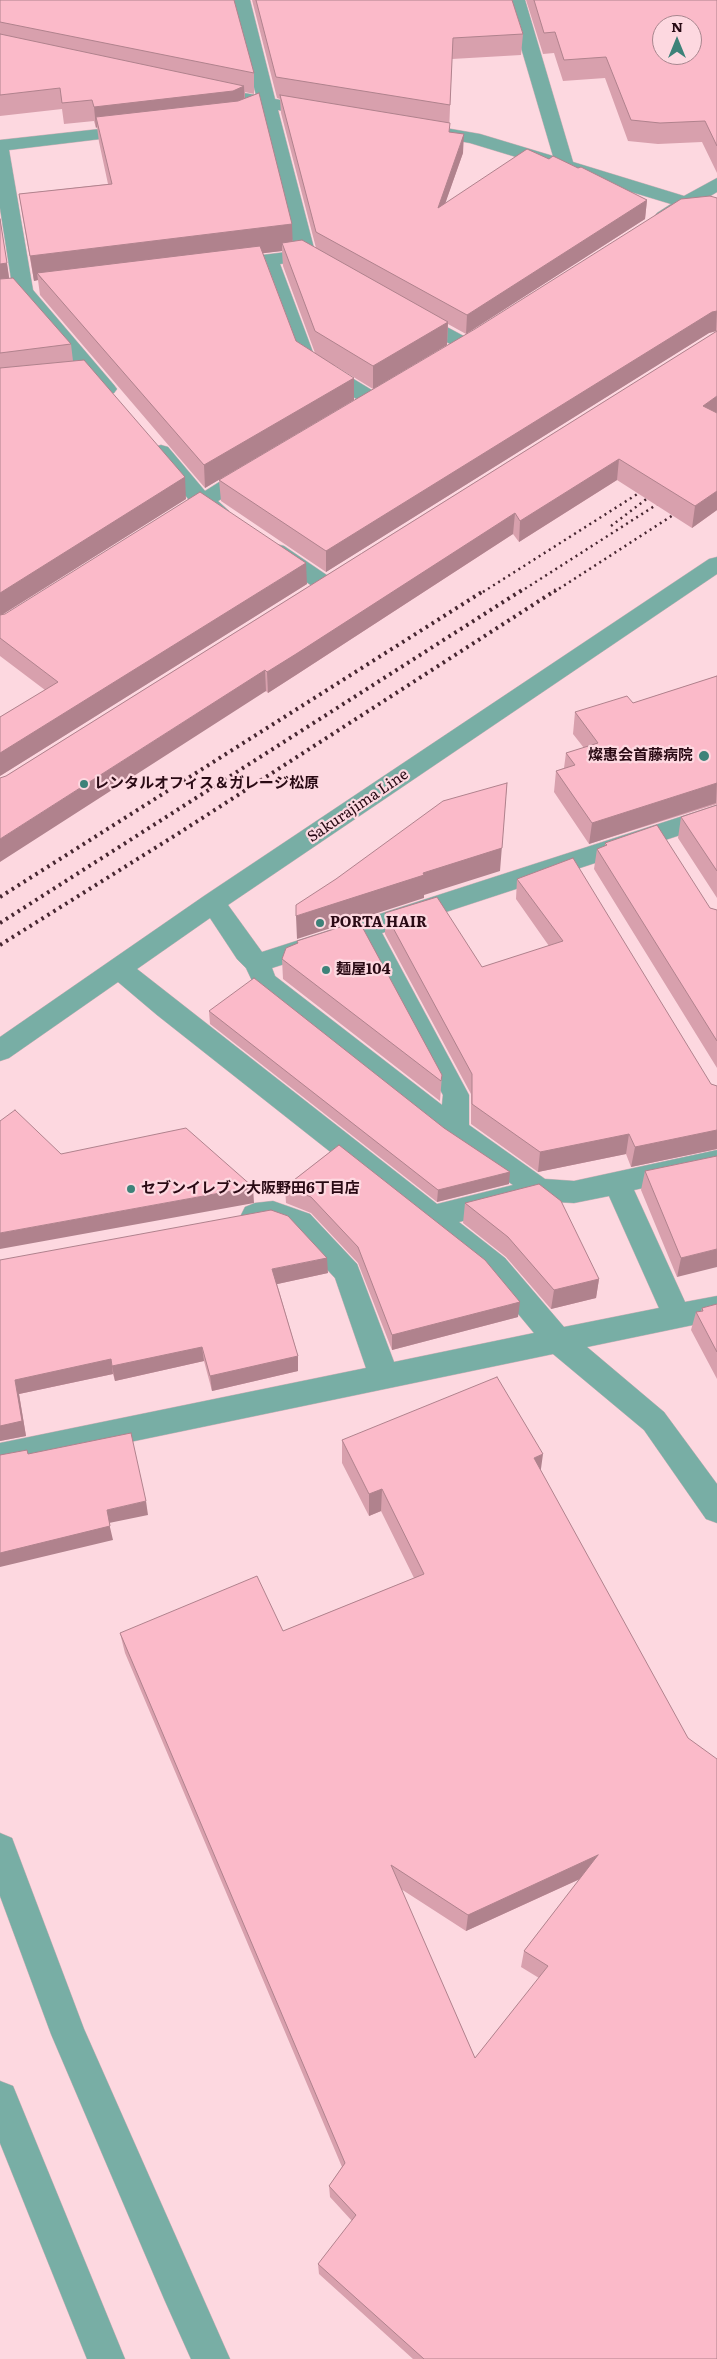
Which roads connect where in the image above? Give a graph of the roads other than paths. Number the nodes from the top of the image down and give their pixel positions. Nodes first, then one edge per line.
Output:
1 (241, 0) edge
2 (516, 0) edge
3 (211, 92) edge
4 (268, 104) junction
5 (246, 115) edge
6 (336, 115) edge
7 (153, 128) edge
8 (414, 128) edge
9 (0, 146) edge
10 (0, 150) edge
11 (565, 166) junction
12 (717, 184) edge
13 (687, 202) junction
14 (717, 212) edge
15 (646, 229) edge
16 (306, 255) junction
17 (269, 260) junction
18 (210, 268) edge
19 (340, 274) edge
20 (399, 307) edge
21 (466, 345) edge
22 (93, 372) junction
23 (65, 375) edge
24 (373, 400) edge
25 (119, 402) edge
26 (151, 440) edge
27 (270, 460) edge
28 (202, 501) junction
29 (235, 523) edge
30 (160, 527) edge
31 (260, 540) edge
32 (717, 564) edge
33 (326, 585) edge
34 (717, 814) edge
35 (213, 903) junction
36 (367, 929) junction
37 (257, 963) junction
38 (119, 968) junction
39 (0, 1051) edge
40 (455, 1130) junction
41 (717, 1161) edge
42 (617, 1183) junction
43 (540, 1190) junction
44 (432, 1217) junction
45 (234, 1219) edge
46 (717, 1308) edge
47 (677, 1316) junction
48 (558, 1341) junction
49 (384, 1376) junction
50 (0, 1456) edge
51 (717, 1508) edge
52 (0, 1850) edge
53 (0, 2099) edge
54 (106, 2359) edge
55 (211, 2359) edge

1 - 4 street
2 - 11 street
3 - 4 street
4 - 5 street
4 - 6 street
4 - 16 street
7 - 9 street
8 - 11 street
10 - 22 street
11 - 13 street
12 - 13 street
13 - 14 street
13 - 15 street
16 - 17 street
16 - 19 street
17 - 18 street
17 - 24 street
20 - 21 street
22 - 23 street
22 - 25 street
26 - 28 street
27 - 28 street
28 - 29 street
28 - 30 street
31 - 33 street
32 - 35 street, Sakurajima Line
34 - 36 street
35 - 37 street
35 - 38 street, Sakurajima Line
36 - 37 street
36 - 40 street
37 - 40 street
38 - 39 street, Sakurajima Line
38 - 44 street
40 - 43 street
41 - 42 street
42 - 43 street
42 - 47 street
43 - 44 street
44 - 48 street
45 - 49 street
46 - 47 street
47 - 48 street
48 - 49 street
48 - 51 street
49 - 50 street
52 - 55 street
53 - 54 street

